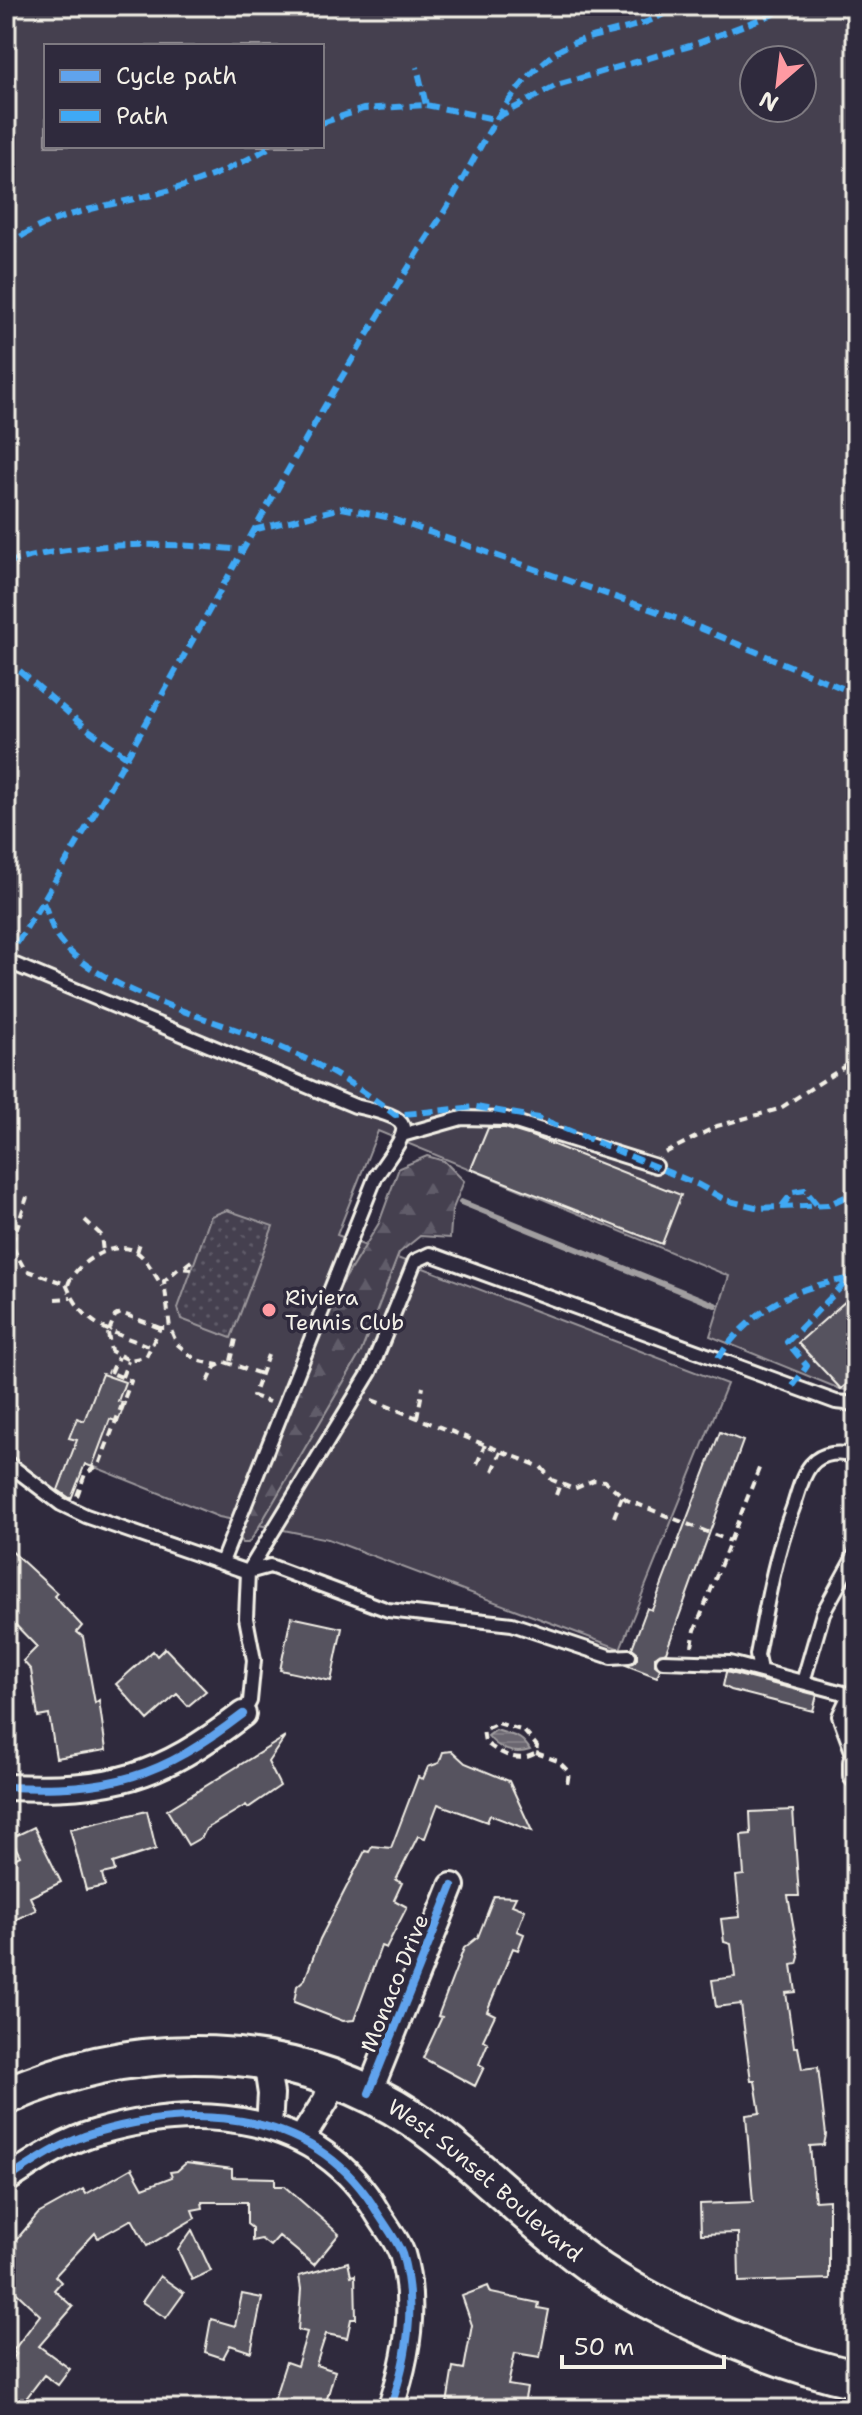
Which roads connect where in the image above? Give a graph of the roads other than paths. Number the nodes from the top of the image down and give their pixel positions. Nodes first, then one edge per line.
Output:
1 (6, 961) edge
2 (402, 1135) junction
3 (658, 1161) road end
4 (856, 1404) edge
5 (856, 1457) edge
6 (6, 1462) edge
7 (856, 1553) edge
8 (222, 1562) junction
9 (248, 1572) junction
10 (629, 1656) dead end
11 (663, 1661) dead end
12 (760, 1670) junction
13 (803, 1682) junction
14 (856, 1695) edge
15 (243, 1714) joint
16 (856, 1760) edge
17 (856, 1775) edge
18 (6, 1787) edge
19 (452, 1886) dead end
20 (266, 2061) junction
21 (333, 2079) junction
22 (369, 2093) junction
23 (6, 2096) edge
24 (269, 2126) junction
25 (302, 2138) junction
26 (6, 2180) edge
27 (856, 2379) edge
28 (390, 2409) edge

1 - 2 lane
2 - 3 lane
2 - 8 lane
4 - 9 lane
5 - 12 lane
6 - 8 lane
7 - 13 lane
8 - 9 lane
9 - 10 lane
9 - 15 lane
11 - 12 lane
12 - 13 lane
13 - 14 lane
14 - 16 lane
15 - 18 street
16 - 17 street
19 - 22 street, Monaco Drive
20 - 21 main road, West Sunset Boulevard
20 - 23 main road, West Sunset Boulevard
20 - 24 street
21 - 22 main road, West Sunset Boulevard
21 - 25 street
22 - 27 main road, West Sunset Boulevard
24 - 25 street
24 - 26 street
25 - 28 street

